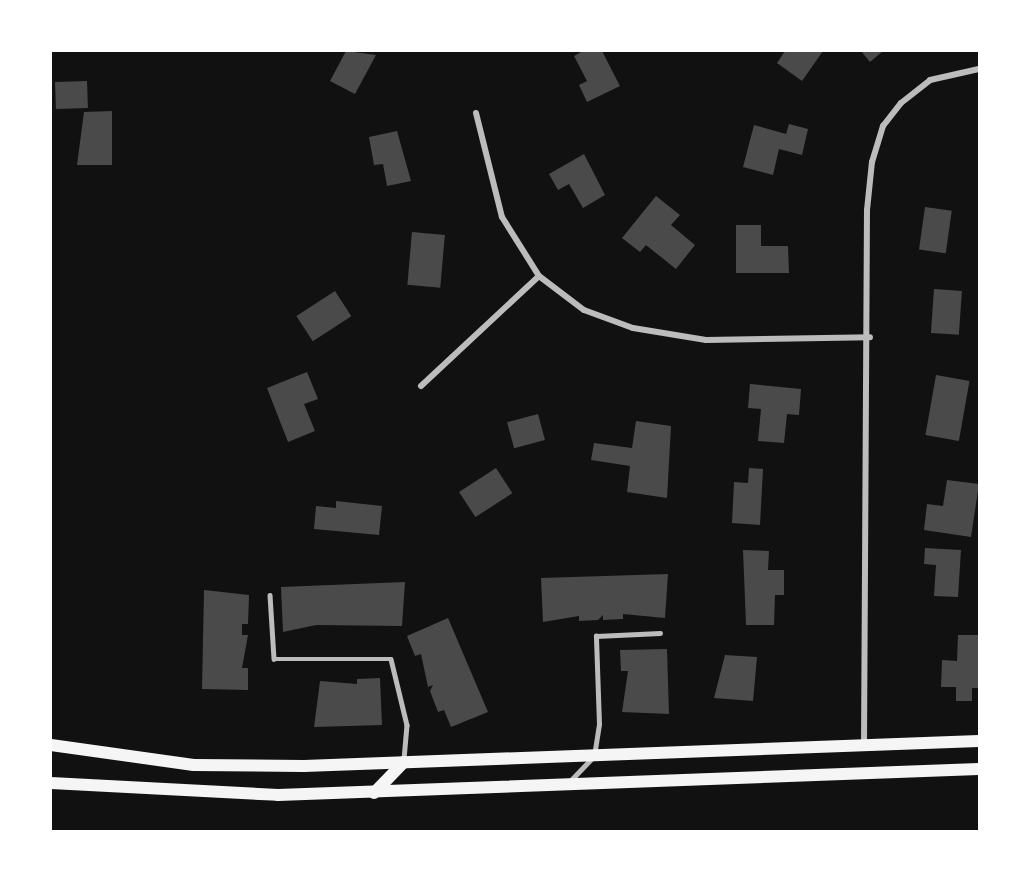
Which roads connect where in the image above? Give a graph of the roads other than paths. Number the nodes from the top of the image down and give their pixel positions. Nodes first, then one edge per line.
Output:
1 (979, 69) edge
2 (476, 113) dead end
3 (539, 276) junction
4 (870, 338) junction
5 (421, 386) dead end
6 (270, 595) dead end
7 (660, 633) dead end
8 (979, 741) edge
9 (51, 745) edge
10 (864, 747) junction
11 (594, 756) junction
12 (404, 762) junction
13 (979, 769) edge
14 (51, 783) edge
15 (561, 787) junction
16 (374, 792) junction

1 - 4 street
2 - 3 street
3 - 4 street
3 - 5 street
4 - 10 street
6 - 12 lane
7 - 11 lane
8 - 10 main road
9 - 12 main road
10 - 11 main road
11 - 12 main road
11 - 15 lane
12 - 16 main road
13 - 15 main road
14 - 16 main road
15 - 16 main road

